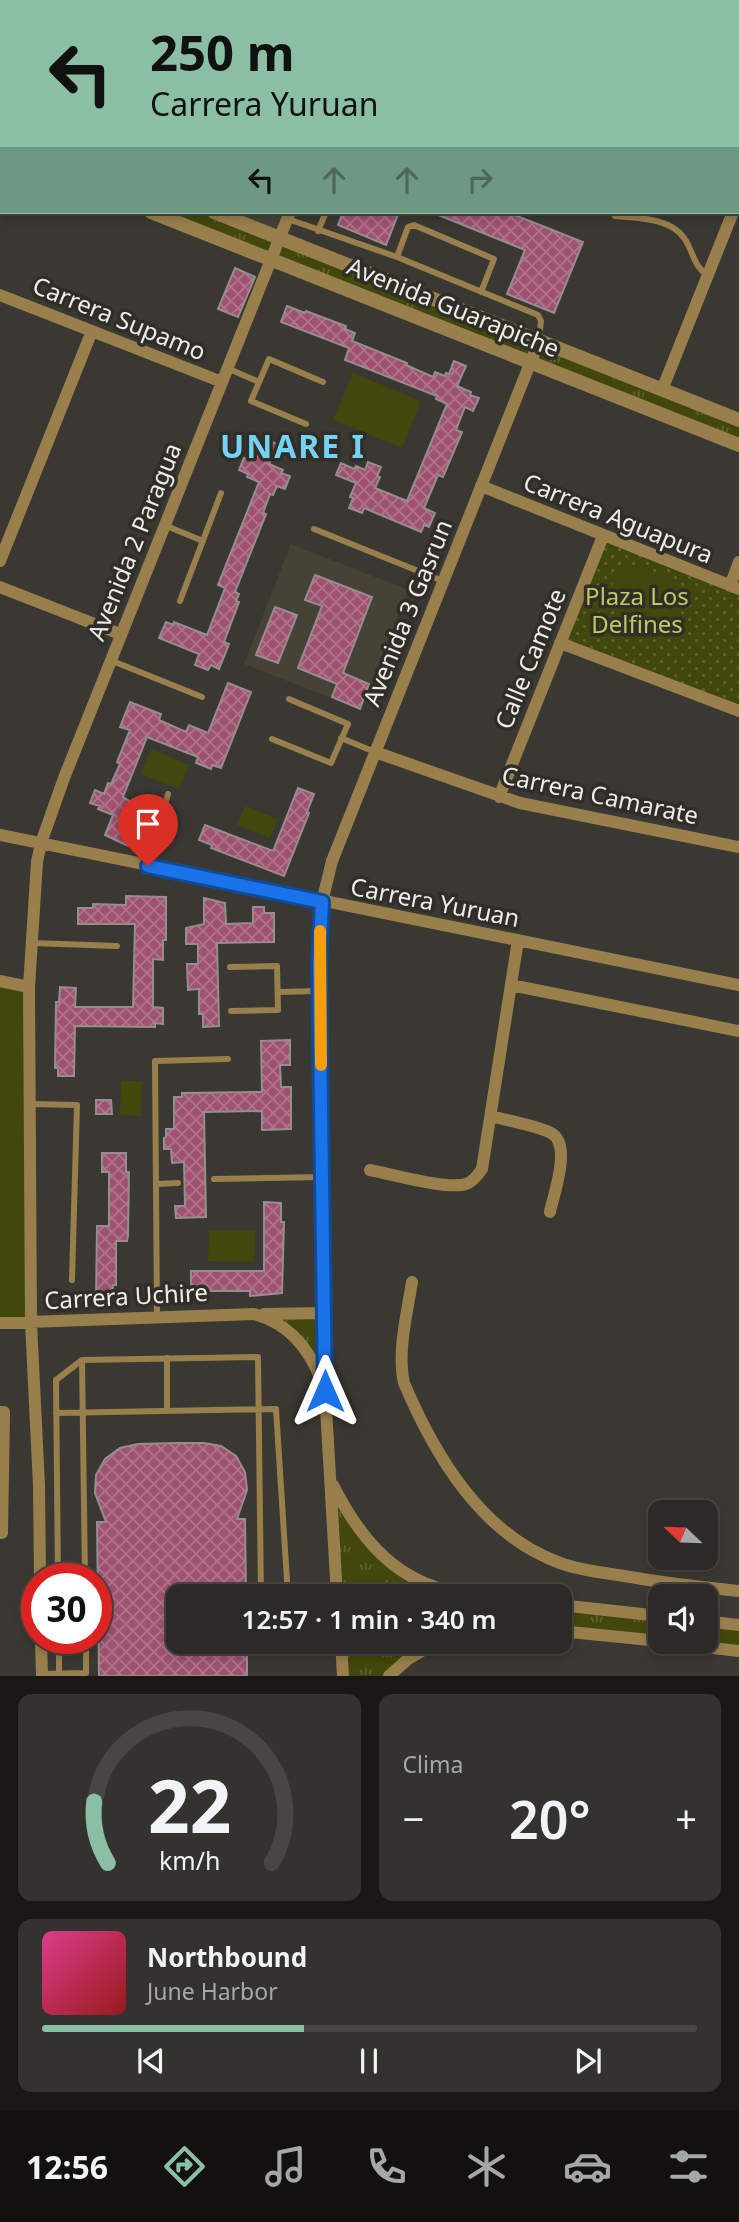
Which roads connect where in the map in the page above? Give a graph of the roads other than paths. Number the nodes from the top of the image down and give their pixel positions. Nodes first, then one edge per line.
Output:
1 (156, 214) edge
2 (220, 214) edge
3 (325, 214) edge
4 (732, 214) edge
5 (289, 215) edge
6 (615, 216) dead end
7 (318, 230) junction
8 (280, 238) junction
9 (397, 257) junction
10 (271, 259) junction
11 (708, 276) junction
12 (481, 292) junction
13 (0, 295) edge
14 (92, 331) junction
15 (539, 341) junction
16 (530, 363) junction
17 (227, 368) junction
18 (222, 382) junction
19 (259, 382) junction
20 (323, 382) dead end
21 (662, 390) junction
22 (739, 420) edge
23 (306, 424) dead end
24 (739, 445) edge
25 (481, 486) junction
26 (221, 493) dead end
27 (164, 525) junction
28 (314, 529) dead end
29 (603, 536) junction
30 (203, 541) junction
31 (0, 561) edge
32 (739, 562) edge
33 (443, 580) junction
34 (0, 587) edge
35 (734, 588) edge
36 (180, 601) dead end
37 (120, 634) junction
38 (560, 643) junction
39 (110, 660) junction
40 (202, 697) dead end
41 (289, 699) dead end
42 (739, 711) edge
43 (341, 738) junction
44 (272, 739) dead end
45 (375, 752) junction
46 (168, 794) dead end
47 (499, 797) junction
48 (0, 835) edge
49 (41, 843) junction
50 (739, 847) edge
51 (148, 866) junction
52 (322, 902) junction
53 (518, 940) junction
54 (32, 943) junction
55 (117, 946) dead end
56 (230, 967) dead end
57 (738, 980) edge
58 (0, 981) edge
59 (511, 985) junction
60 (29, 987) junction
61 (320, 991) junction
62 (278, 992) junction
63 (231, 1010) dead end
64 (739, 1031) edge
65 (228, 1059) dead end
66 (31, 1104) junction
67 (491, 1116) junction
68 (370, 1170) dead end
69 (323, 1177) junction
70 (214, 1179) dead end
71 (178, 1183) dead end
72 (156, 1184) junction
73 (550, 1212) dead end
74 (72, 1280) dead end
75 (412, 1282) dead end
76 (325, 1313) junction
77 (254, 1314) junction
78 (157, 1317) junction
79 (0, 1323) edge
80 (31, 1323) junction
81 (167, 1358) junction
82 (82, 1360) junction
83 (325, 1391) junction
84 (258, 1410) junction
85 (167, 1411) junction
86 (0, 1412) edge
87 (56, 1413) junction
88 (83, 1413) junction
89 (330, 1477) junction
90 (0, 1533) edge
91 (40, 1563) edge
92 (58, 1563) edge
93 (85, 1563) edge
94 (261, 1584) edge
95 (287, 1584) edge
96 (336, 1584) edge
97 (430, 1584) edge
98 (739, 1591) edge
99 (572, 1606) edge
100 (648, 1615) edge
101 (718, 1623) edge
102 (739, 1625) edge
103 (572, 1632) edge
104 (648, 1640) edge
105 (718, 1648) edge
106 (739, 1651) edge
107 (41, 1654) edge
108 (59, 1654) edge
109 (86, 1654) edge
110 (342, 1654) edge
111 (417, 1654) edge
112 (59, 1674) junction
113 (42, 1675) edge
114 (343, 1676) edge
115 (389, 1676) edge

1 - 10 street, Avenida Guarapiche
2 - 8 street, Avenida Guarapiche
3 - 7 lane
4 - 11 street
5 - 7 lane
5 - 8 street, Avenida 2 Paragua
6 - 11 lane
7 - 9 lane
8 - 10 street, Avenida 2 Paragua
8 - 15 street, Avenida Guarapiche
9 - 12 lane
9 - 12 lane
10 - 16 street, Avenida Guarapiche
10 - 17 street, Avenida 2 Paragua
11 - 21 street
12 - 15 lane
13 - 14 street, Carrera Supamo
14 - 18 street, Carrera Supamo
14 - 31 street
15 - 16 street, Avenida 3 Gasrun
15 - 21 street, Avenida Guarapiche
16 - 24 street, Avenida Guarapiche
16 - 25 street, Avenida 3 Gasrun
17 - 18 street, Avenida 2 Paragua
17 - 19 lane
18 - 27 street, Avenida 2 Paragua
19 - 20 lane
19 - 23 lane
21 - 22 street, Avenida Guarapiche
25 - 29 street, Carrera Aguapura
25 - 33 street, Avenida 3 Gasrun
26 - 30 lane
27 - 30 lane
27 - 37 street, Avenida 2 Paragua
28 - 33 lane
29 - 35 street, Carrera Aguapura
29 - 38 street, Calle Camote
30 - 36 lane
32 - 35 street
33 - 45 street, Avenida 3 Gasrun
34 - 37 street
37 - 39 street, Avenida 2 Paragua
38 - 42 street
38 - 47 street, Calle Camote
39 - 40 lane
39 - 49 street, Avenida 2 Paragua
41 - 43 lane
43 - 44 lane
43 - 45 lane
45 - 47 street, Carrera Camarate
45 - 52 street, Avenida 3 Gasrun
46 - 51 lane
47 - 50 street, Carrera Camarate
48 - 49 street, Carrera Yuruan
49 - 51 street, Carrera Yuruan
49 - 54 street, Avenida 2 Paragua
51 - 52 street, Carrera Yuruan
52 - 53 street, Carrera Yuruan
52 - 61 street, Avenida 3 Gasrun
53 - 57 street, Carrera Yuruan
53 - 59 street
54 - 55 lane
54 - 60 street, Avenida 2 Paragua
56 - 62 lane
58 - 60 street
59 - 64 street
59 - 67 street
60 - 66 street, Avenida 2 Paragua
61 - 62 lane
61 - 69 street, Avenida 3 Gasrun
62 - 63 lane
65 - 72 lane
66 - 74 lane
66 - 80 street, Avenida 2 Paragua
67 - 68 street
67 - 73 street
69 - 70 lane
69 - 76 street, Avenida 3 Gasrun
71 - 72 lane
72 - 78 lane
75 - 98 street
76 - 77 street, Carrera Uchire
76 - 83 street, Avenida 3 Gasrun
77 - 78 street, Carrera Uchire
77 - 83 street, Carrera Uchire
78 - 80 street, Carrera Uchire
79 - 80 street, Carrera Uchire
80 - 91 street, Avenida 2 Paragua
81 - 82 lane
81 - 84 lane
81 - 85 lane
82 - 87 lane
82 - 88 lane
83 - 89 street, Avenida 3 Gasrun
84 - 85 lane
84 - 94 lane
84 - 95 lane
85 - 88 lane
86 - 90 street
87 - 88 lane
87 - 92 lane
88 - 93 lane
89 - 96 street, Avenida 3 Gasrun
89 - 97 street
99 - 100 street
101 - 102 street
103 - 104 street
105 - 106 street
107 - 113 street
108 - 112 lane
109 - 112 lane
110 - 114 street
111 - 115 street
112 - 113 lane

